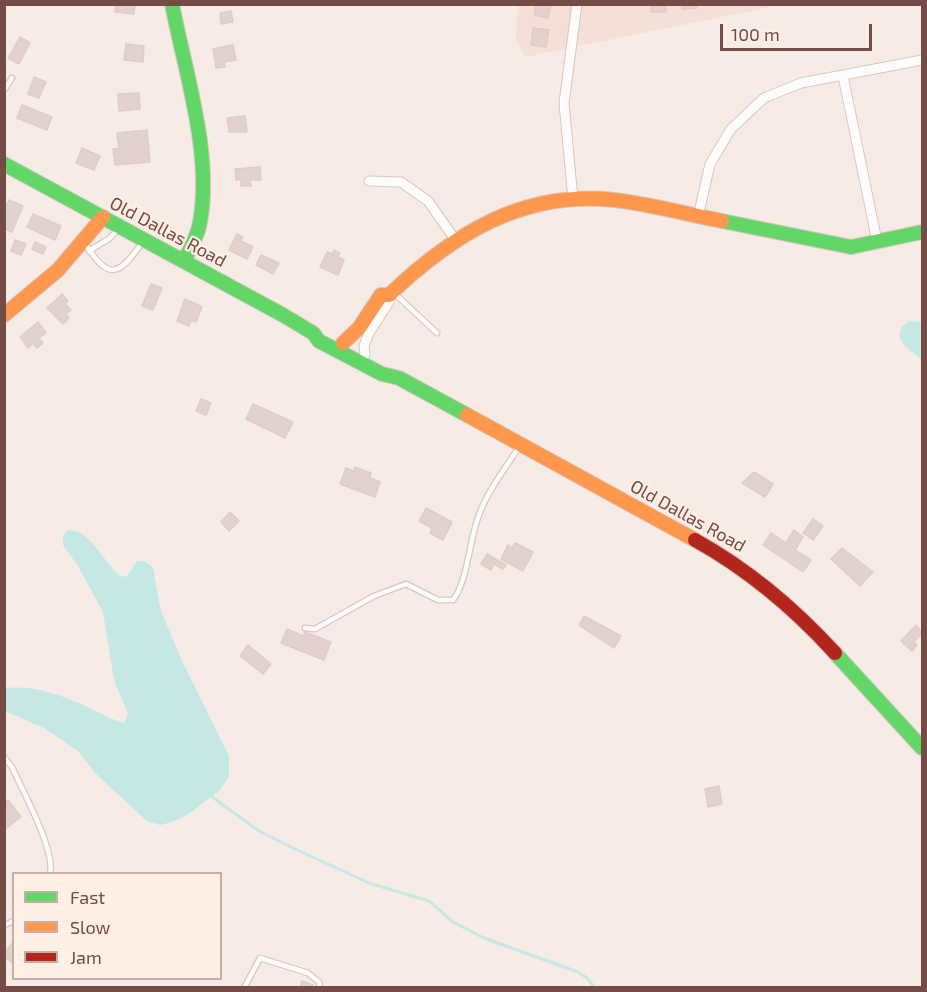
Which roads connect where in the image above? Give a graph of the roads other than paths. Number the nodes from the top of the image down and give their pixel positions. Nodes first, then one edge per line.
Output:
1 (172, 4) edge
2 (577, 4) edge
3 (922, 60) edge
4 (843, 76) junction
5 (12, 78) dead end
6 (4, 90) edge
7 (4, 164) edge
8 (369, 182) dead end
9 (573, 199) junction
10 (103, 217) junction
11 (698, 217) junction
12 (120, 226) junction
13 (922, 232) edge
14 (454, 237) junction
15 (144, 239) junction
16 (877, 241) junction
17 (86, 246) junction
18 (184, 261) junction
19 (390, 293) junction
20 (4, 315) edge
21 (313, 333) junction
22 (437, 333) dead end
23 (343, 344) junction
24 (365, 355) junction
25 (392, 375) junction
26 (521, 445) junction
27 (304, 628) dead end
28 (922, 748) edge
29 (4, 757) edge
30 (50, 872) edge
31 (244, 987) edge
32 (320, 987) edge

1 - 18 main road
2 - 9 street
3 - 4 street
4 - 11 street
4 - 16 street
5 - 6 lane
7 - 10 main road, Old Dallas Road
8 - 14 street
9 - 11 main road
9 - 14 main road
10 - 12 main road, Old Dallas Road
10 - 17 main road
11 - 16 main road
12 - 15 main road, Old Dallas Road
12 - 17 lane
13 - 16 main road
14 - 19 main road
15 - 17 lane
15 - 18 main road, Old Dallas Road
17 - 20 main road
18 - 21 main road, Old Dallas Road
19 - 22 lane
19 - 23 main road
19 - 24 street
21 - 23 main road, Old Dallas Road
21 - 25 main road, Old Dallas Road
23 - 24 main road, Old Dallas Road
24 - 25 main road, Old Dallas Road
25 - 26 main road, Old Dallas Road
26 - 27 lane
26 - 28 main road, Old Dallas Road
29 - 30 lane
31 - 32 lane

